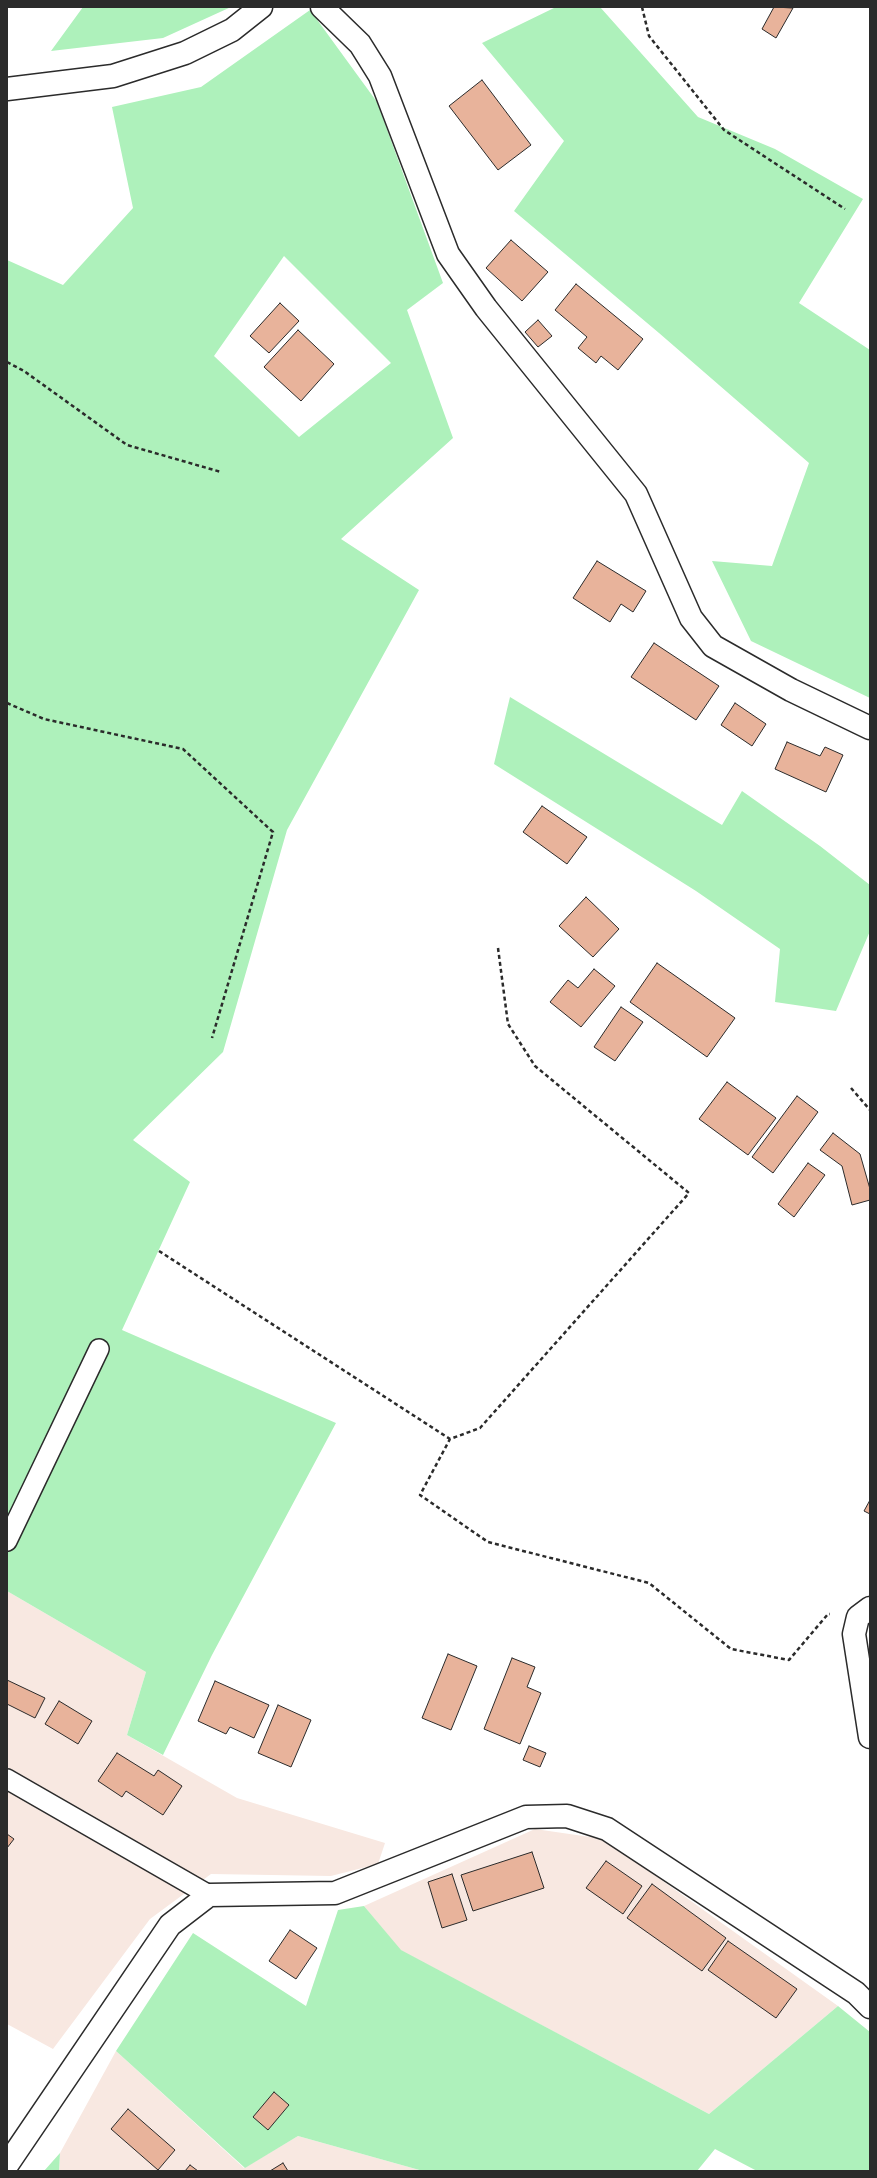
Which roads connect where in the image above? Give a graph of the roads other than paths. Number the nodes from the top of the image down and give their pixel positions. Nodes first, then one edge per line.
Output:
1 (261, 7) edge
2 (322, 7) edge
3 (7, 89) edge
4 (870, 728) edge
5 (99, 1349) dead end
6 (7, 1541) edge
7 (864, 1612) edge
8 (870, 1737) edge
9 (7, 1779) edge
10 (209, 1895) junction
11 (870, 2007) edge
12 (7, 2165) edge

1 - 3 street
2 - 4 street
5 - 6 lane
7 - 8 street
9 - 10 lane
10 - 11 street
10 - 12 street

